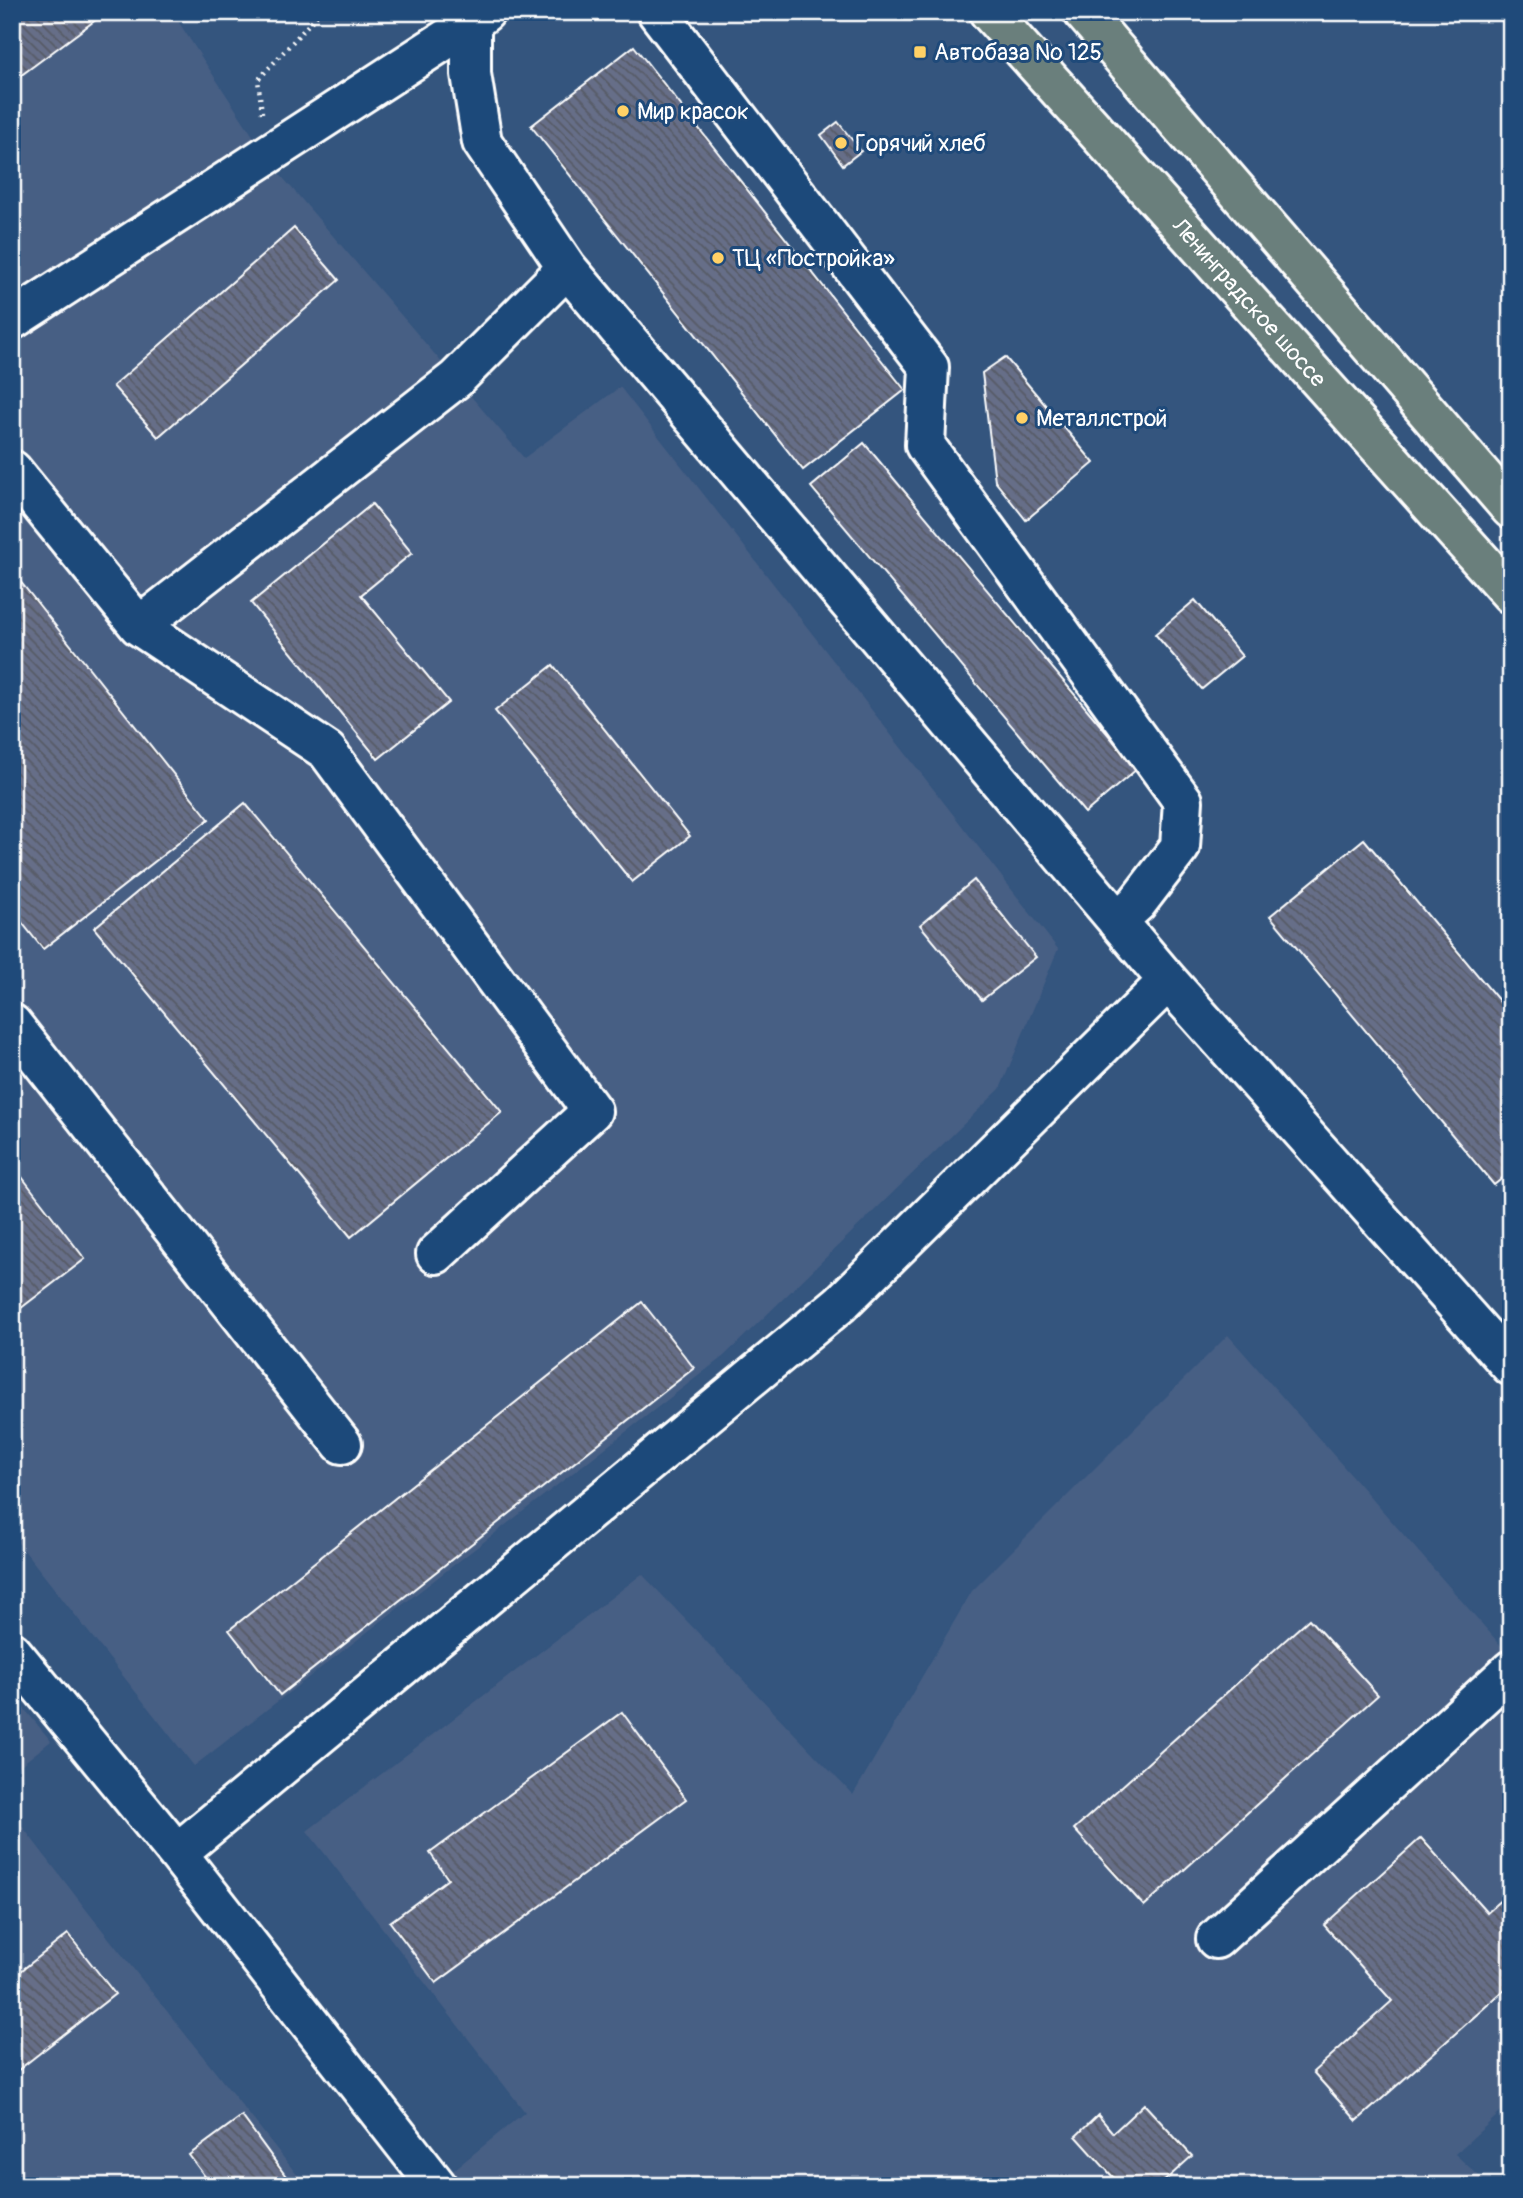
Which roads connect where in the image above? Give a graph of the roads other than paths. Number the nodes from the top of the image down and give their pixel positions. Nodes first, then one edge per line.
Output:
1 (657, 12) edge
2 (989, 12) edge
3 (1083, 12) edge
4 (478, 18) edge
5 (567, 268) junction
6 (12, 320) edge
7 (12, 470) edge
8 (1511, 509) edge
9 (1511, 594) edge
10 (139, 626) junction
11 (1117, 921) junction
12 (1168, 981) junction
13 (12, 1024) edge
14 (436, 1254) dead end
15 (1511, 1366) edge
16 (342, 1444) dead end
17 (12, 1652) edge
18 (1511, 1670) edge
19 (177, 1853) junction
20 (1216, 1939) dead end
21 (437, 2186) edge

1 - 11 street
2 - 9 highway, Ленинградское шоссе
3 - 8 highway
4 - 5 street
4 - 6 street
5 - 10 street
5 - 11 street
7 - 10 street
10 - 14 street
11 - 12 street
12 - 15 street
12 - 19 street
13 - 16 street
17 - 19 street
18 - 20 street
19 - 21 street

